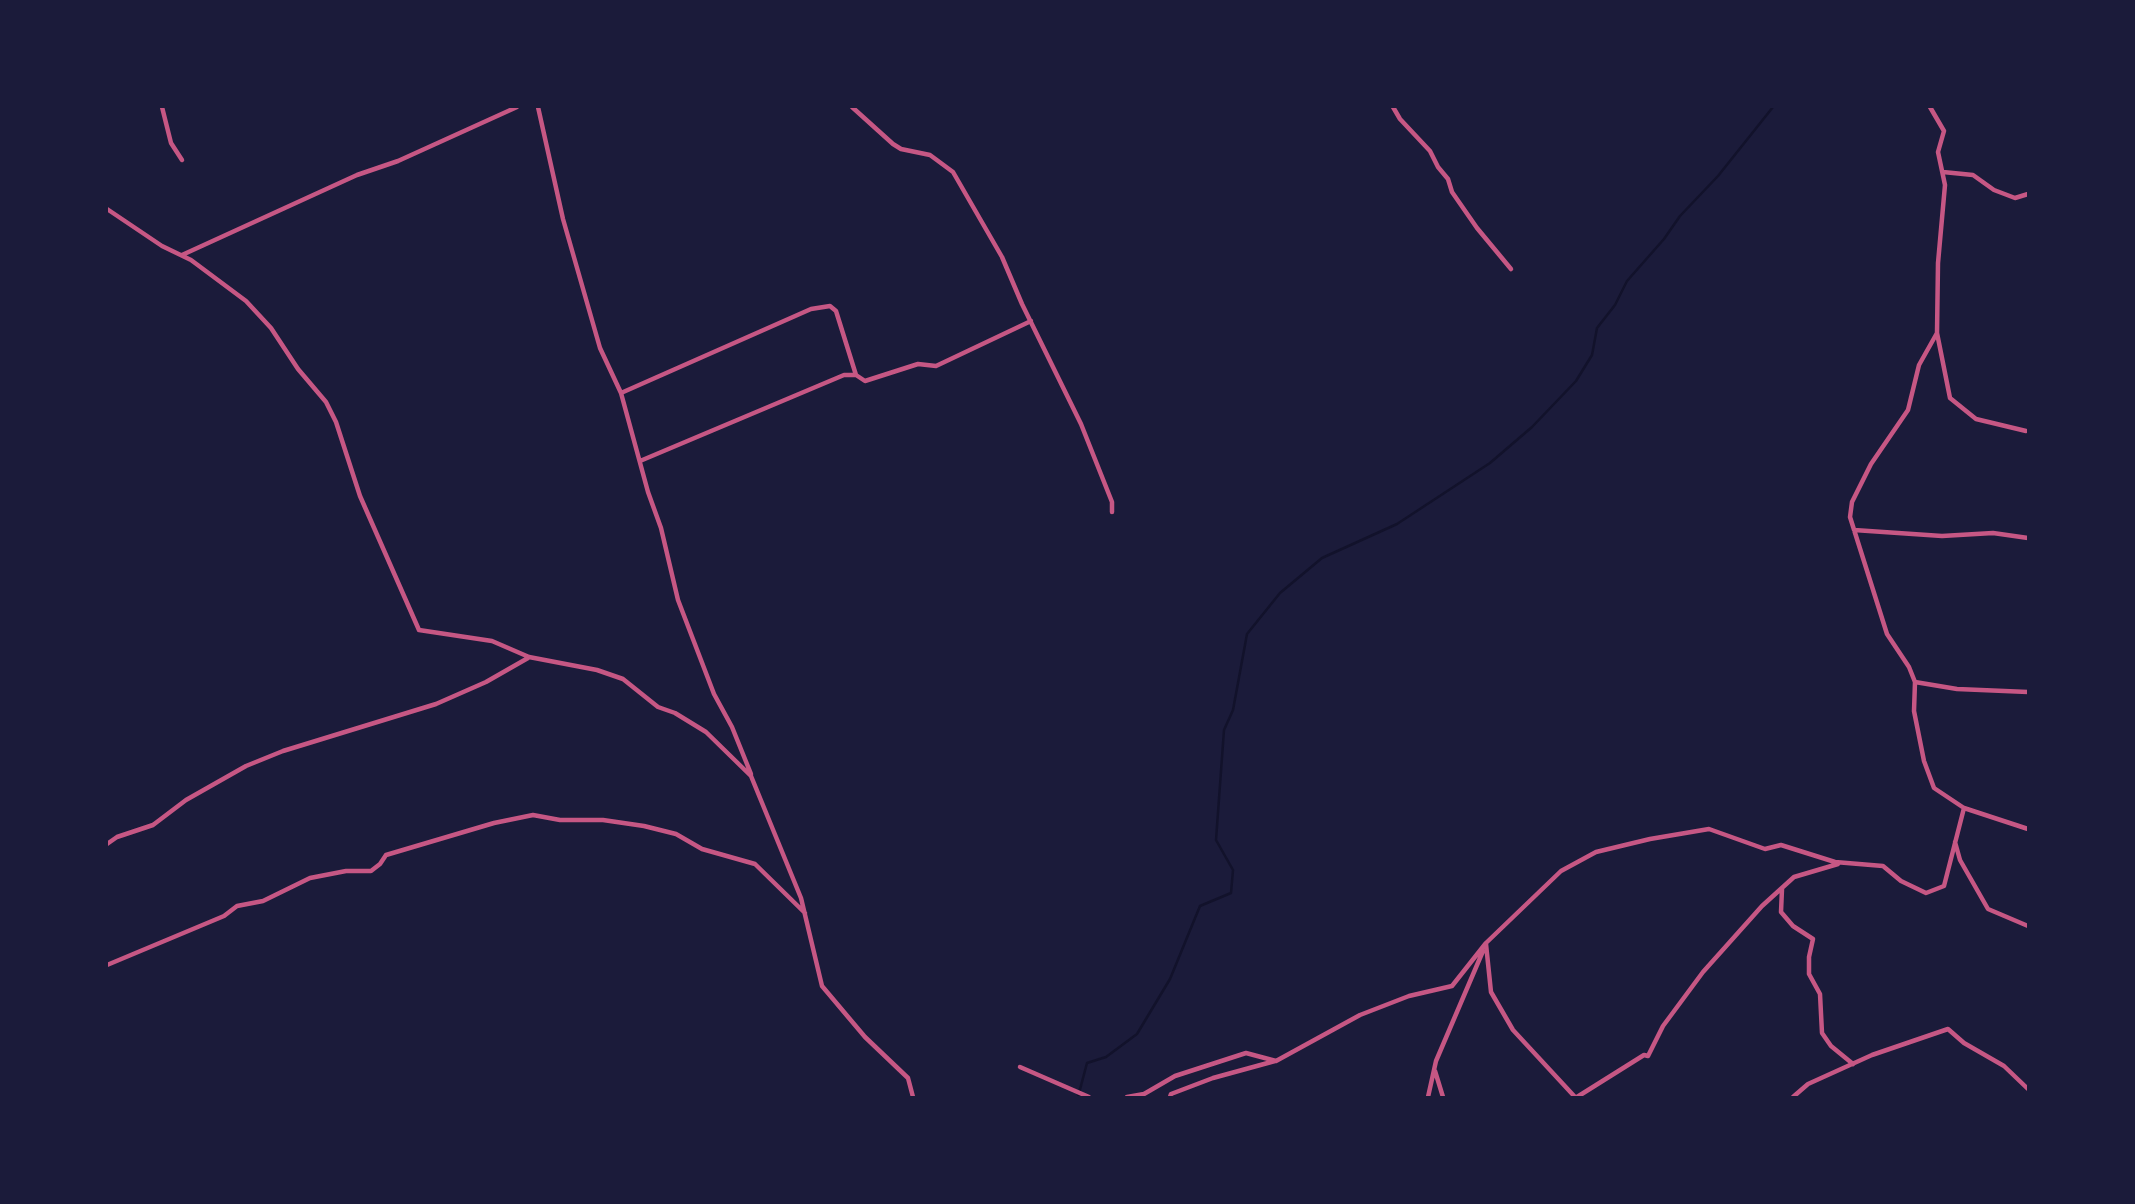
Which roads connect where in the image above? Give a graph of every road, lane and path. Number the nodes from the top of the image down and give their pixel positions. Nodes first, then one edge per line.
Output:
1 (162, 107) edge
2 (517, 107) edge
3 (538, 107) edge
4 (852, 107) edge
5 (1393, 107) edge
6 (1930, 107) edge
7 (182, 160) dead end
8 (1943, 172) junction
9 (2028, 194) edge
10 (107, 209) edge
11 (181, 255) junction
12 (1511, 269) dead end
13 (1031, 321) junction
14 (1937, 333) junction
15 (856, 374) junction
16 (621, 393) junction
17 (2026, 431) dead end
18 (640, 461) junction
19 (1112, 512) dead end
20 (1854, 530) junction
21 (2028, 538) edge
22 (529, 657) junction
23 (1915, 682) junction
24 (2028, 692) edge
25 (751, 776) junction
26 (1964, 808) junction
27 (2028, 829) edge
28 (1955, 842) junction
29 (107, 844) edge
30 (1842, 862) junction
31 (1783, 888) junction
32 (807, 916) junction
33 (2028, 926) edge
34 (1486, 943) junction
35 (107, 965) edge
36 (1276, 1061) junction
37 (1853, 1064) junction
38 (1020, 1067) dead end
39 (1434, 1070) junction
40 (2028, 1089) edge
41 (914, 1097) edge
42 (1089, 1097) edge
43 (1127, 1097) edge
44 (1170, 1097) edge
45 (1428, 1097) edge
46 (1443, 1097) edge
47 (1576, 1097) edge
48 (1793, 1097) edge

1 - 7 street
2 - 11 street
3 - 16 street
4 - 13 street
5 - 12 street
6 - 8 street
8 - 9 street
8 - 14 street
10 - 11 street
11 - 22 street
13 - 15 street
13 - 19 street
14 - 17 street
14 - 20 street
15 - 16 street
15 - 18 street
16 - 18 street
18 - 25 street
20 - 21 street
20 - 23 street
22 - 25 street
22 - 29 street
23 - 24 street
23 - 26 street
25 - 32 street
26 - 27 street
26 - 28 street
28 - 30 street
28 - 33 street
30 - 31 street
30 - 34 street
31 - 37 street
31 - 47 street
32 - 35 street
32 - 41 street
34 - 36 street
34 - 39 street
34 - 47 street
36 - 43 street
36 - 44 street
37 - 40 street
37 - 48 street
38 - 42 street
39 - 45 street
39 - 46 street

